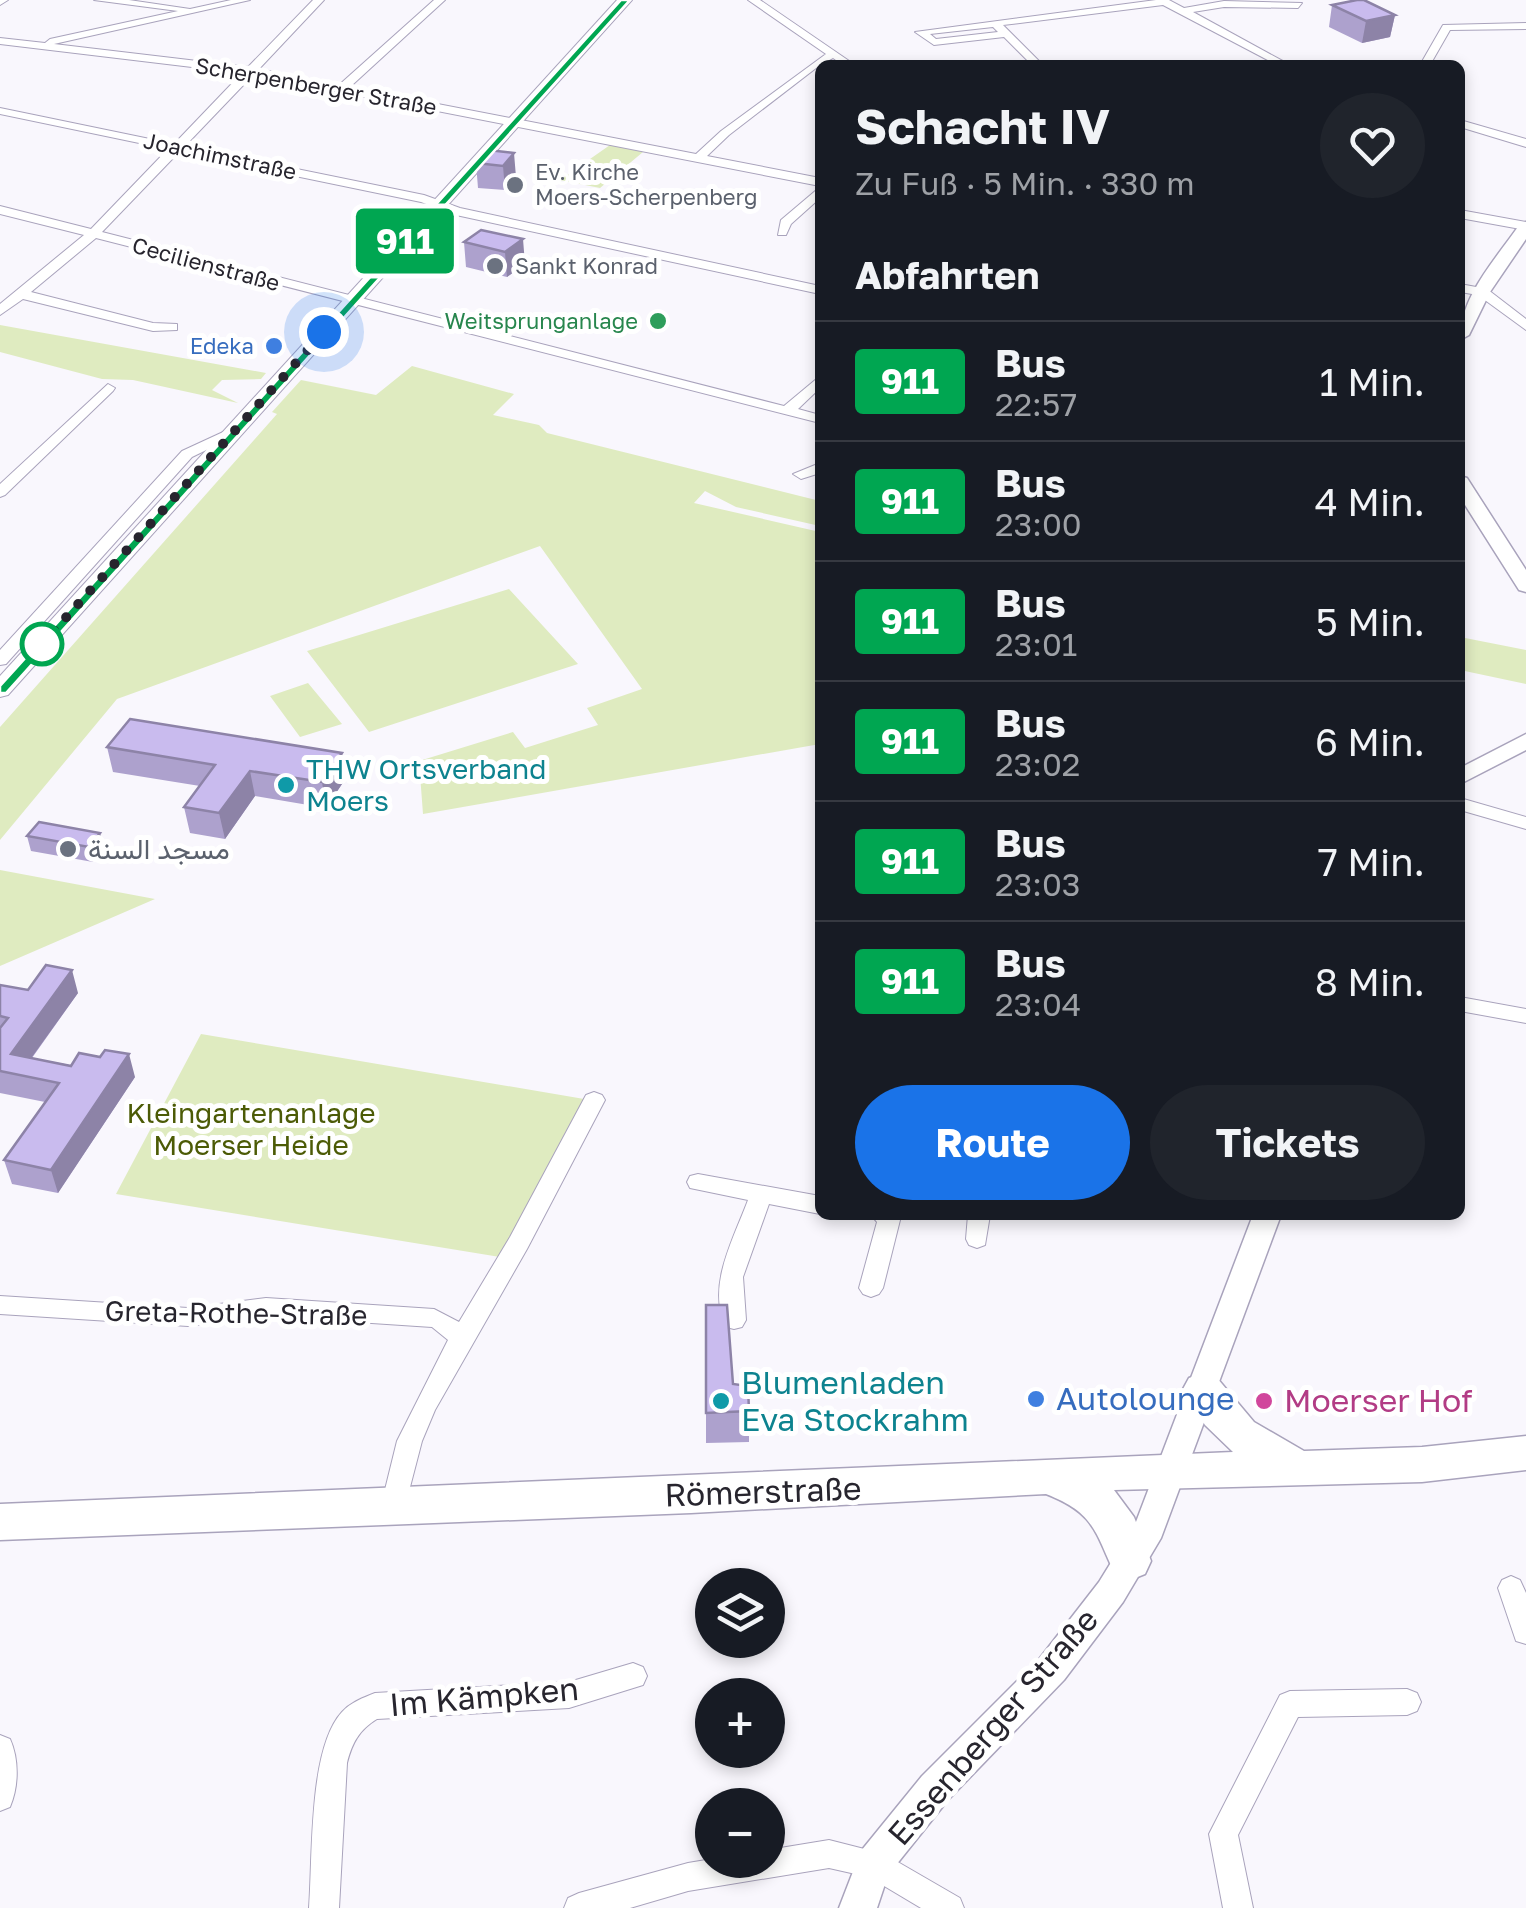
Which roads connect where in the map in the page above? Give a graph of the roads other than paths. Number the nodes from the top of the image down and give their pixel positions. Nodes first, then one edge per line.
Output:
1 (99, 0) edge
2 (244, 0) edge
3 (319, 0) edge
4 (440, 0) edge
5 (624, 0) edge
6 (754, 0) edge
7 (1163, 1) edge
8 (1298, 5) dead end
9 (1182, 11) junction
10 (192, 12) junction
11 (992, 20) junction
12 (1526, 26) edge
13 (1006, 34) junction
14 (0, 41) edge
15 (29, 46) junction
16 (832, 54) junction
17 (0, 55) edge
18 (824, 60) edge
19 (842, 60) edge
20 (1033, 60) edge
21 (1275, 60) edge
22 (1428, 60) edge
23 (815, 67) edge
24 (252, 70) junction
25 (342, 88) junction
26 (0, 111) edge
27 (513, 122) junction
28 (1465, 125) edge
29 (1526, 143) edge
30 (179, 148) junction
31 (699, 158) junction
32 (815, 181) edge
33 (815, 196) edge
34 (439, 204) junction
35 (0, 210) edge
36 (1465, 215) edge
37 (1525, 231) edge
38 (782, 232) dead end
39 (93, 234) junction
40 (383, 266) junction
41 (406, 268) dead end
42 (815, 289) edge
43 (1465, 289) edge
44 (1482, 292) junction
45 (21, 294) junction
46 (351, 302) junction
47 (0, 312) edge
48 (1465, 326) edge
49 (1526, 326) edge
50 (172, 327) dead end
51 (815, 385) edge
52 (108, 388) dead end
53 (787, 411) junction
54 (815, 418) edge
55 (234, 431) junction
56 (815, 470) edge
57 (802, 474) dead end
58 (1465, 490) edge
59 (0, 492) edge
60 (1526, 586) edge
61 (0, 660) edge
62 (1, 688) edge
63 (1526, 740) edge
64 (1465, 774) edge
65 (1465, 805) edge
66 (1526, 823) edge
67 (1465, 1005) edge
68 (1526, 1016) edge
69 (594, 1100) dead end
70 (698, 1182) dead end
71 (761, 1194) junction
72 (815, 1203) edge
73 (886, 1220) edge
74 (1264, 1220) edge
75 (871, 1288) dead end
76 (0, 1305) edge
77 (734, 1320) dead end
78 (464, 1337) junction
79 (1203, 1389) junction
80 (1526, 1452) edge
81 (1298, 1466) junction
82 (1173, 1470) junction
83 (1050, 1477) junction
84 (394, 1506) junction
85 (0, 1522) edge
86 (1130, 1561) junction
87 (1511, 1588) dead end
88 (1526, 1632) edge
89 (633, 1676) dead end
90 (1407, 1702) dead end
91 (0, 1748) edge
92 (0, 1797) edge
93 (874, 1864) junction
94 (324, 1908) edge
95 (579, 1908) edge
96 (858, 1908) edge
97 (948, 1908) edge
98 (1238, 1908) edge

1 - 10 street
2 - 10 street
3 - 24 street
4 - 25 street
5 - 27 main road
6 - 16 street
7 - 9 street
7 - 11 street
8 - 9 street
9 - 21 street
10 - 15 street
11 - 13 street
11 - 13 street
12 - 22 street
13 - 20 street
14 - 15 street, Scherpenberger Straße
15 - 17 street
15 - 24 street, Scherpenberger Straße
16 - 18 street
16 - 19 street
23 - 31 street
24 - 25 street, Scherpenberger Straße
24 - 30 street
25 - 27 street, Scherpenberger Straße
26 - 30 street, Joachimstraße
27 - 31 street, Scherpenberger Straße
27 - 34 main road
28 - 29 street
30 - 34 street, Joachimstraße
30 - 39 street
31 - 32 street, Scherpenberger Straße
33 - 38 street
34 - 40 main road
34 - 42 street, Joachimstraße
35 - 39 street, Cecilienstraße
36 - 37 street
37 - 44 street
39 - 45 street
39 - 46 street, Cecilienstraße
40 - 41 street
40 - 46 main road
43 - 44 street
44 - 48 street
44 - 49 street
45 - 47 street
45 - 50 street
46 - 53 street, Cecilienstraße
46 - 55 main road
51 - 53 street
52 - 59 street
53 - 54 street, Cecilienstraße
55 - 61 street
55 - 62 main road
56 - 57 street
58 - 60 street
63 - 64 street
65 - 66 street
67 - 68 street
69 - 78 street
70 - 71 street
71 - 72 street
71 - 77 street
73 - 75 street
74 - 79 street, Essenberger Straße
76 - 78 street, Greta-Rothe-Straße
78 - 84 street
79 - 81 main road
79 - 82 street, Essenberger Straße
80 - 81 main road, Römerstraße
81 - 82 main road, Römerstraße
82 - 83 main road, Römerstraße
82 - 86 street, Essenberger Straße
83 - 84 main road, Römerstraße
83 - 86 main road
84 - 85 main road, Römerstraße
86 - 93 street, Essenberger Straße
87 - 88 street
89 - 94 street, Im Kämpken
90 - 98 street
91 - 92 street
93 - 95 street
93 - 96 street, Essenberger Straße
93 - 97 street

